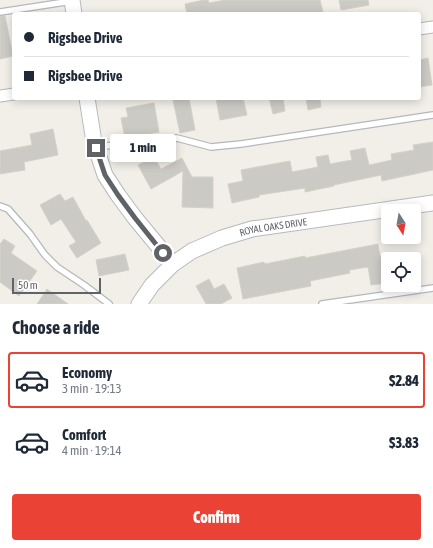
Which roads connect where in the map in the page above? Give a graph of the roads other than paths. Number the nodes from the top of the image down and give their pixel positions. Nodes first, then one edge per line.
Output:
1 (74, 4) edge
2 (0, 12) edge
3 (433, 27) edge
4 (421, 30) edge
5 (12, 94) edge
6 (0, 96) edge
7 (87, 100) edge
8 (433, 115) edge
9 (96, 148) junction
10 (433, 203) edge
11 (0, 206) edge
12 (173, 264) junction
13 (433, 288) edge
14 (109, 304) edge
15 (139, 304) edge
16 (322, 304) edge

1 - 2 lane
3 - 4 street
5 - 6 street
7 - 9 street
8 - 9 lane
9 - 12 street
10 - 12 street, ROYAL OAKS DRIVE
11 - 14 lane
12 - 15 street, ROYAL OAKS DRIVE
13 - 16 lane

